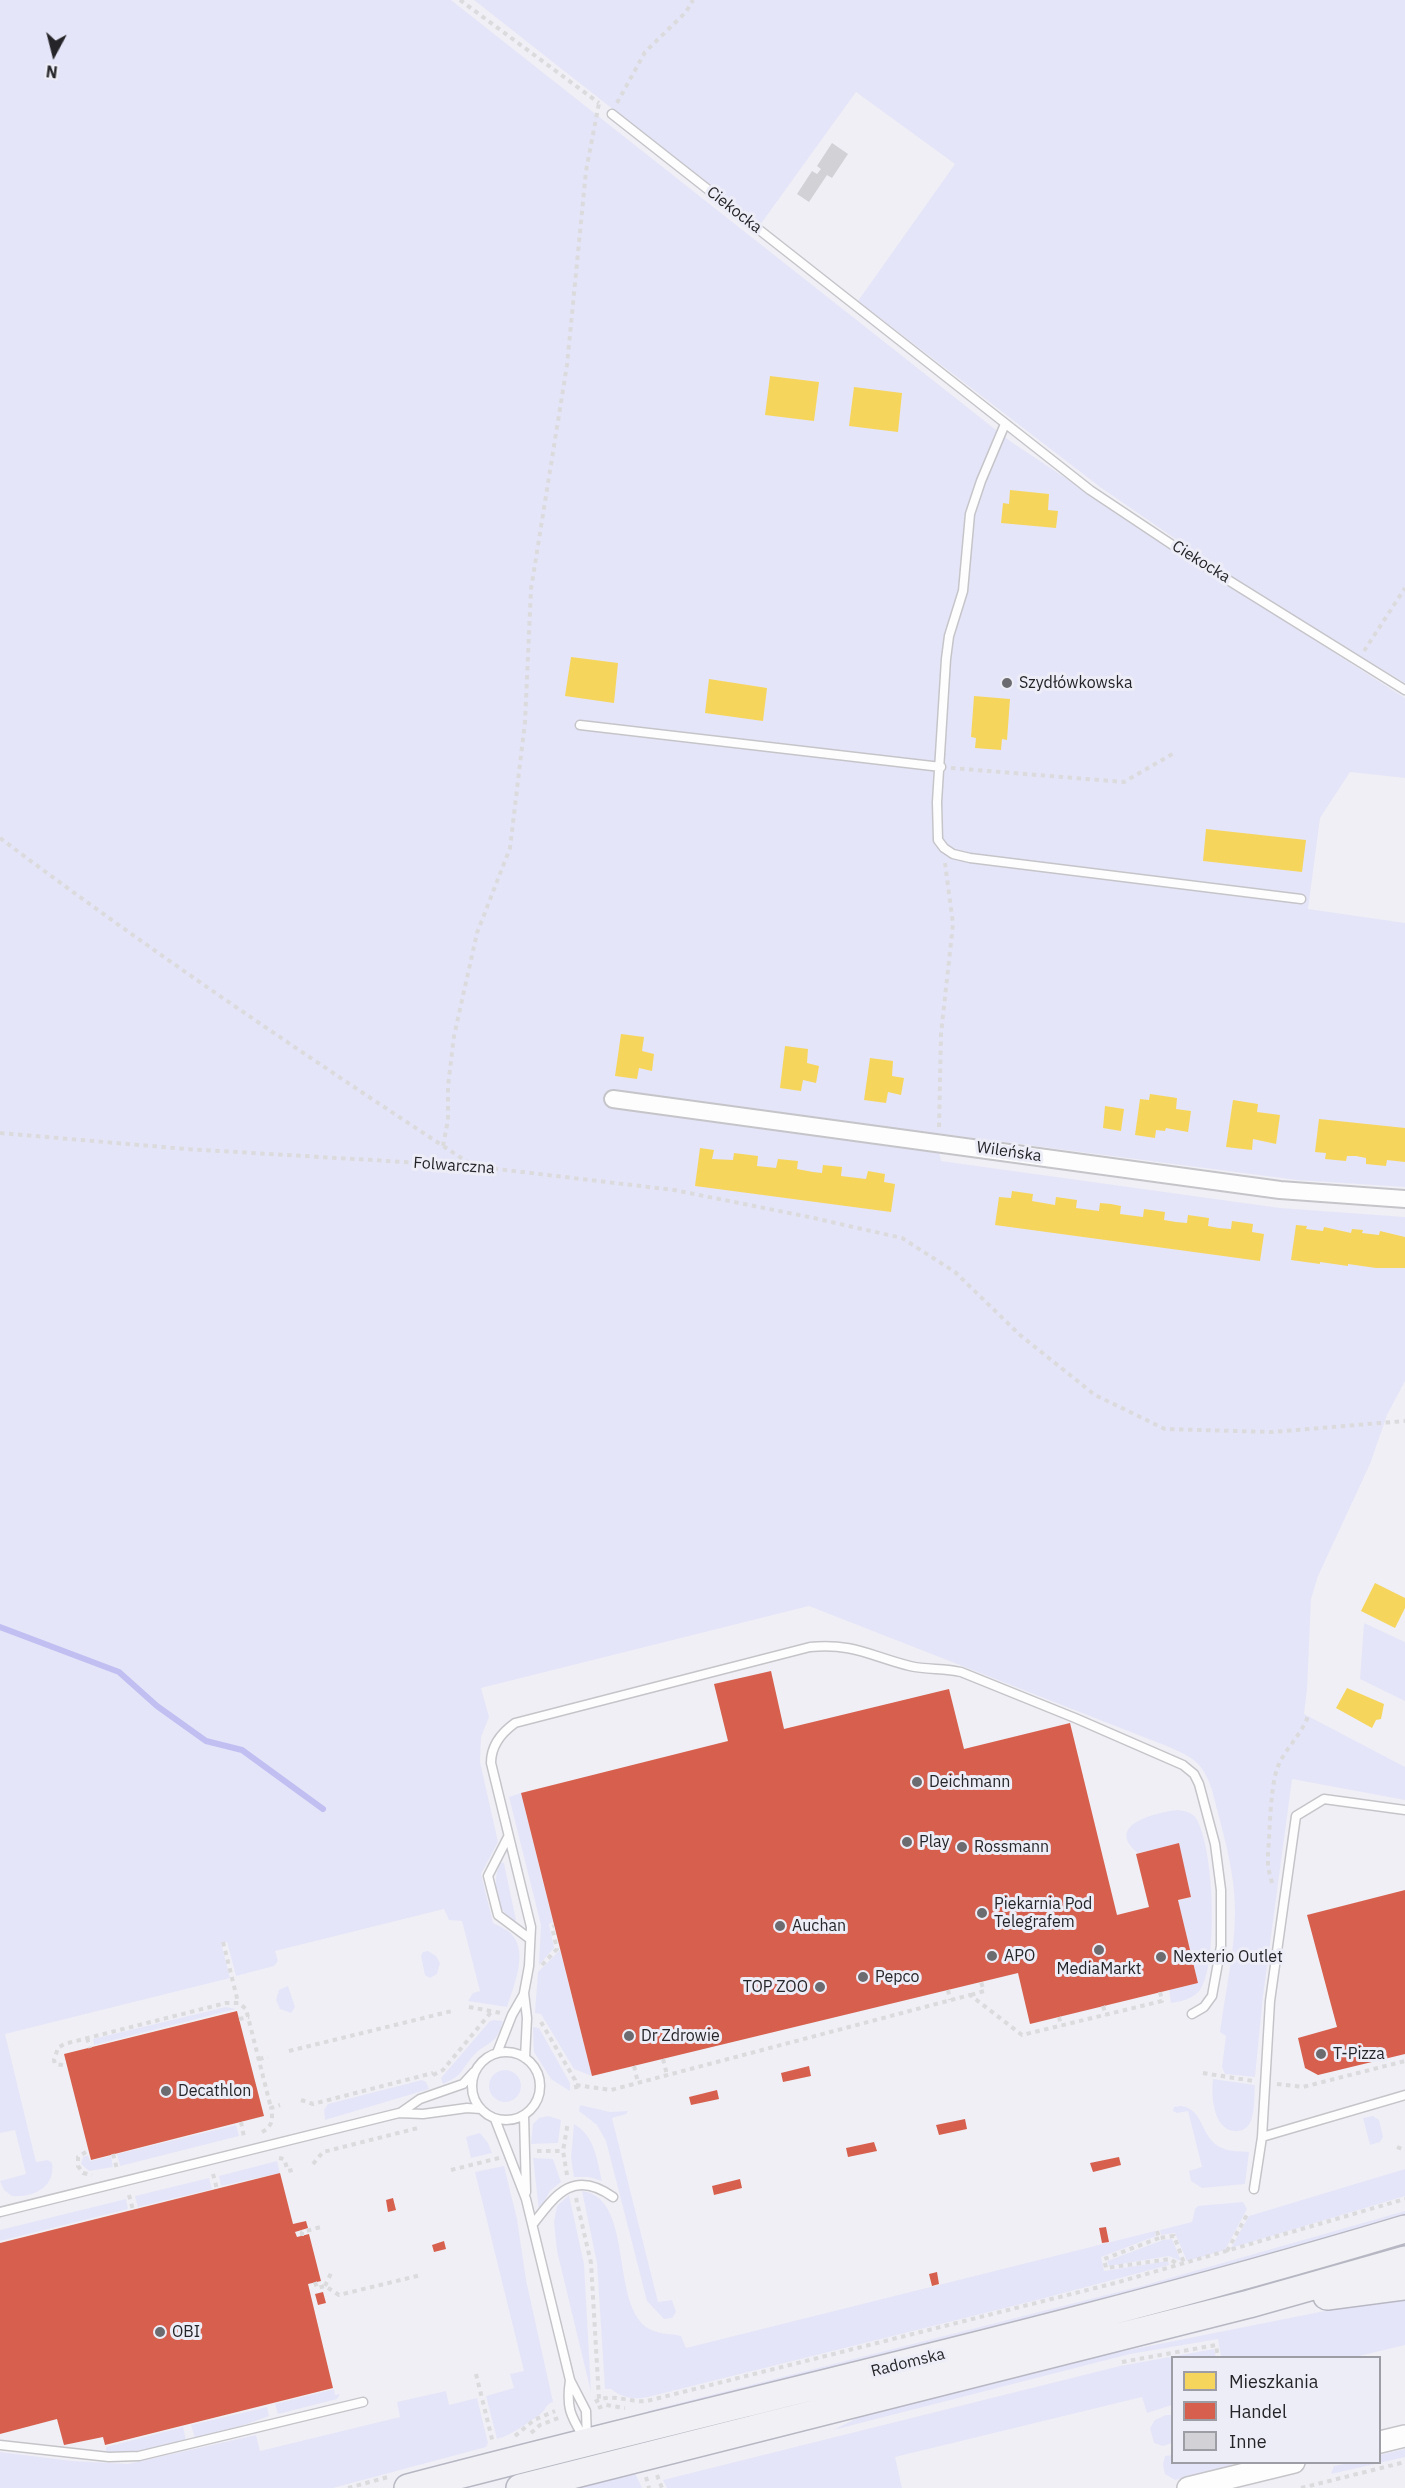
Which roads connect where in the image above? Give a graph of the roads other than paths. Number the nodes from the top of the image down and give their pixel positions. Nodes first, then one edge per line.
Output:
1 (612, 114) road end
2 (1005, 424) junction
3 (1405, 690) edge
4 (580, 726) dead end
5 (941, 767) junction
6 (1301, 899) dead end
7 (613, 1099) dead end
8 (1405, 1199) edge
9 (1405, 1810) edge
10 (508, 1837) junction
11 (530, 1939) junction
12 (524, 1993) junction
13 (1192, 2014) dead end
14 (497, 2053) junction
15 (525, 2058) junction
16 (475, 2072) junction
17 (1405, 2095) edge
18 (481, 2109) junction
19 (399, 2113) junction
20 (524, 2115) junction
21 (495, 2119) junction
22 (1262, 2137) junction
23 (1254, 2189) dead end
24 (613, 2196) dead end
25 (526, 2199) junction
26 (0, 2212) edge
27 (533, 2224) junction
28 (1405, 2229) edge
29 (1405, 2260) edge
30 (1405, 2286) edge
31 (1249, 2304) junction
32 (570, 2380) junction
33 (363, 2402) dead end
34 (1405, 2436) edge
35 (1381, 2442) edge
36 (0, 2445) edge
37 (590, 2456) junction
38 (1290, 2464) edge
39 (1201, 2486) edge
40 (408, 2488) edge
41 (520, 2488) edge

1 - 2 lane, Ciekocka
2 - 3 lane, Ciekocka
2 - 5 lane
4 - 5 lane
5 - 6 lane
7 - 8 street, Wileńska
9 - 22 lane
10 - 11 lane
10 - 11 lane
10 - 13 lane
11 - 12 lane
12 - 14 lane
12 - 15 lane
14 - 15 lane
14 - 16 lane
15 - 20 lane
16 - 18 lane
16 - 19 lane
17 - 22 lane
18 - 19 lane
18 - 21 lane
19 - 26 lane
20 - 21 lane
20 - 25 lane
21 - 25 lane
22 - 23 lane
24 - 27 lane
25 - 27 lane
27 - 32 lane
28 - 37 main road, Radomska
29 - 31 main road, Radomska
30 - 31 main road
31 - 37 main road, Radomska
32 - 37 lane
32 - 37 lane
33 - 36 lane
34 - 35 street
37 - 40 main road, Radomska
37 - 41 main road, Radomska
38 - 39 street

